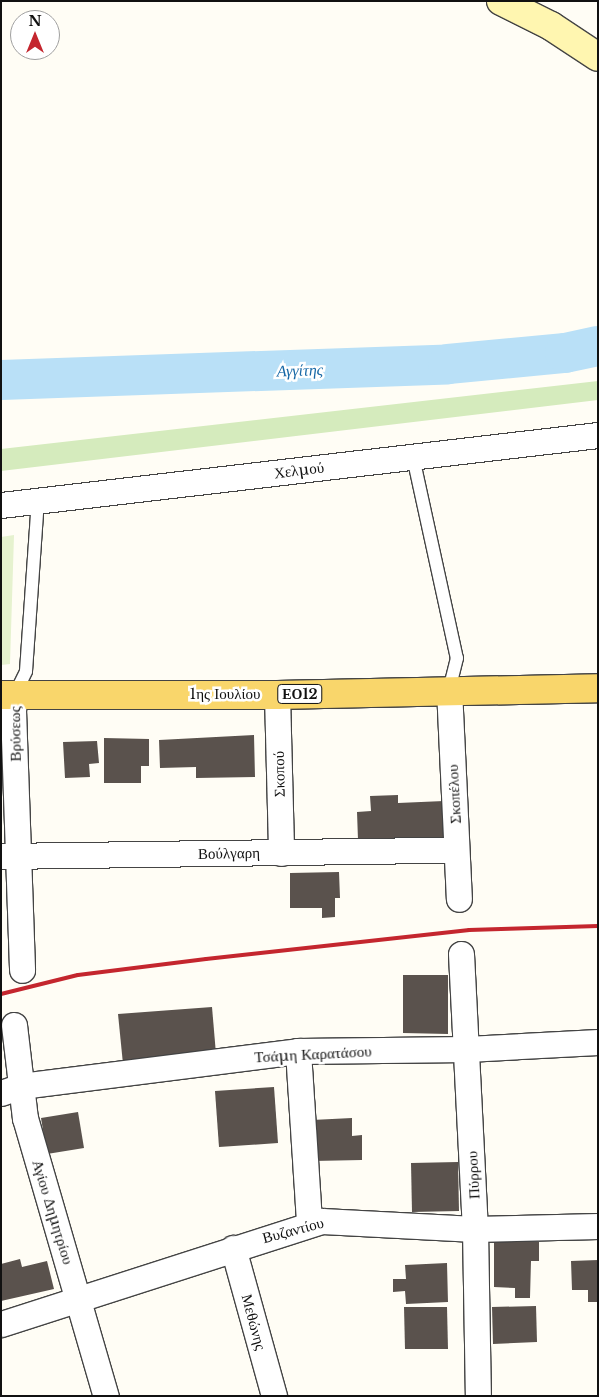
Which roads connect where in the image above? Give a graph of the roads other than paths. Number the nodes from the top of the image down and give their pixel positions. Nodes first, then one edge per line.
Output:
1 (501, 1) edge
2 (598, 57) edge
3 (598, 435) edge
4 (413, 457) junction
5 (38, 501) junction
6 (1, 505) edge
7 (598, 688) edge
8 (449, 689) junction
9 (8, 694) edge
10 (277, 694) junction
11 (456, 850) junction
12 (281, 852) junction
13 (9, 856) edge
14 (459, 899) dead end
15 (461, 954) dead end
16 (22, 970) dead end
17 (14, 1025) dead end
18 (598, 1042) edge
19 (467, 1049) junction
20 (298, 1051) junction
21 (11, 1090) edge
22 (309, 1223) junction
23 (598, 1226) edge
24 (475, 1229) junction
25 (233, 1248) junction
26 (80, 1298) junction
27 (1, 1324) edge
28 (106, 1396) edge
29 (274, 1396) edge
30 (478, 1396) edge

1 - 2 main road
3 - 4 street, Χελμού
4 - 5 street, Χελμού
4 - 8 lane
5 - 6 street, Χελμού
5 - 9 lane, Βρύσεως
7 - 8 main road, 1ης Ιουλίου / ΕΟ12
8 - 10 main road, 1ης Ιουλίου / ΕΟ12
8 - 11 street, Σκοπέλου
9 - 10 main road, 1ης Ιουλίου / ΕΟ12
9 - 13 street, Βρύσεως
10 - 12 street, Σκοπού
11 - 12 street, Βούλγαρη
11 - 14 street, Σκοπέλου
12 - 13 street, Βούλγαρη
13 - 16 street, Βρύσεως
15 - 19 street, Πύρρου
17 - 21 street, Αγίου Δημητρίου
18 - 19 street, Τσάμη Καρατάσου
19 - 20 street, Τσάμη Καρατάσου
19 - 24 street, Πύρρου
20 - 21 street, Τσάμη Καρατάσου
20 - 22 street
21 - 26 street, Αγίου Δημητρίου
22 - 24 street, Βυζαντίου
22 - 25 street, Βυζαντίου
23 - 24 street, Βυζαντίου
24 - 30 street, Πύρρου
25 - 26 street, Βυζαντίου
25 - 29 street, Μεθώνης
26 - 27 street, Βυζαντίου
26 - 28 street, Αγίου Δημητρίου

